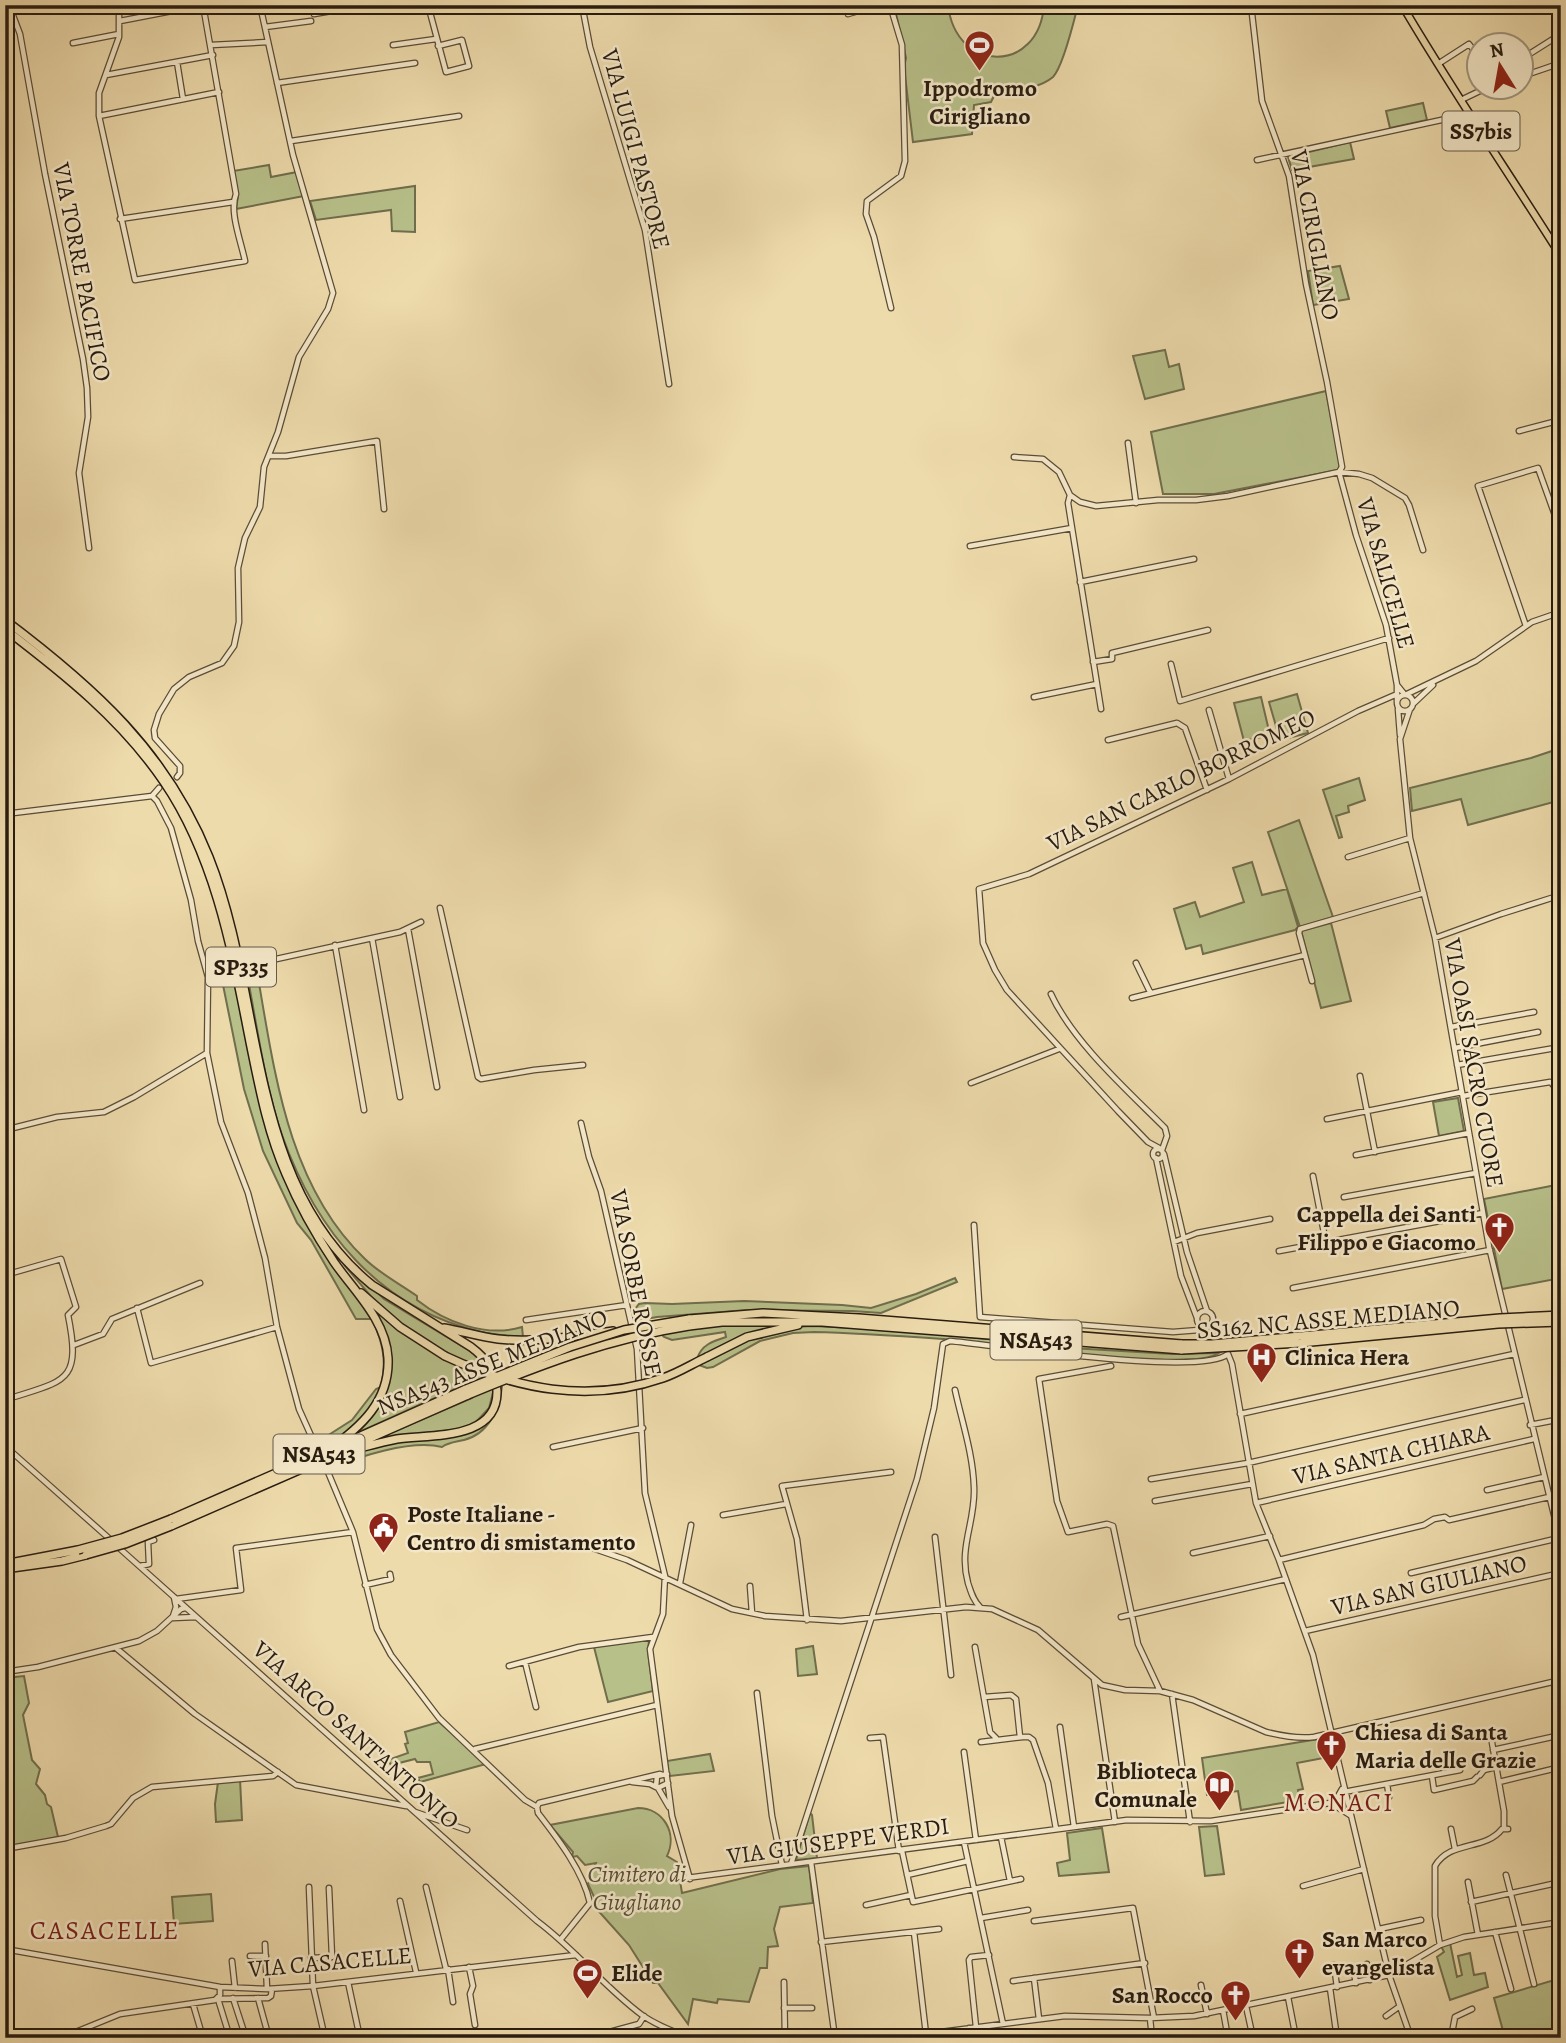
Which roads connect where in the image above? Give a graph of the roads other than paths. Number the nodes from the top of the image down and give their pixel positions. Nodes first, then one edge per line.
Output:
1 (9, 5) edge
2 (119, 5) edge
3 (260, 5) edge
4 (366, 5) edge
5 (428, 5) edge
6 (582, 5) edge
7 (879, 5) edge
8 (890, 5) edge
9 (1251, 5) edge
10 (1402, 5) edge
11 (204, 8) edge
12 (314, 14) dead end
13 (848, 14) dead end
14 (311, 21) dead end
15 (120, 22) junction
16 (265, 27) junction
17 (119, 34) junction
18 (1561, 34) edge
19 (436, 39) junction
20 (268, 42) junction
21 (73, 43) dead end
22 (211, 45) junction
23 (393, 45) dead end
24 (438, 46) junction
25 (1464, 47) edge
26 (1534, 52) edge
27 (212, 55) junction
28 (177, 62) junction
29 (415, 63) dead end
30 (1561, 63) edge
31 (1437, 64) junction
32 (1534, 72) edge
33 (105, 75) junction
34 (277, 83) junction
35 (219, 92) junction
36 (183, 99) junction
37 (1464, 99) edge
38 (1460, 101) junction
39 (1469, 114) junction
40 (100, 116) junction
41 (459, 116) dead end
42 (291, 141) junction
43 (1283, 155) junction
44 (1257, 160) dead end
45 (233, 202) junction
46 (120, 219) junction
47 (1561, 237) edge
48 (1552, 241) junction
49 (1561, 256) edge
50 (891, 308) dead end
51 (669, 384) dead end
52 (1561, 420) edge
53 (1519, 431) dead end
54 (1128, 443) dead end
55 (270, 456) junction
56 (1014, 457) dead end
57 (1339, 472) junction
58 (1070, 495) junction
59 (1136, 503) junction
60 (384, 509) dead end
61 (1072, 528) junction
62 (1561, 532) edge
63 (970, 546) dead end
64 (89, 548) dead end
65 (1423, 550) dead end
66 (1194, 559) dead end
67 (1080, 582) junction
68 (1561, 612) edge
69 (5, 620) edge
70 (1525, 626) junction
71 (5, 629) edge
72 (1208, 630) dead end
73 (1389, 638) junction
74 (1093, 662) junction
75 (1171, 664) dead end
76 (1440, 680) junction
77 (1097, 684) junction
78 (1397, 685) junction
79 (1395, 695) junction
80 (1405, 695) junction
81 (1034, 697) dead end
82 (1398, 705) junction
83 (1411, 708) junction
84 (1101, 709) dead end
85 (1209, 710) dead end
86 (1400, 739) junction
87 (1108, 740) dead end
88 (177, 777) dead end
89 (1229, 779) junction
90 (159, 788) dead end
91 (1207, 790) junction
92 (152, 796) junction
93 (5, 814) edge
94 (1410, 838) junction
95 (1348, 858) dead end
96 (1424, 893) junction
97 (1561, 895) edge
98 (440, 908) dead end
99 (421, 922) dead end
100 (408, 929) junction
101 (1435, 938) junction
102 (372, 939) junction
103 (335, 945) junction
104 (1305, 955) junction
105 (1136, 963) dead end
106 (249, 965) dead end
107 (227, 971) dead end
108 (208, 977) junction
109 (1312, 981) dead end
110 (1150, 992) junction
111 (1051, 994) dead end
112 (1132, 998) dead end
113 (1534, 1012) dead end
114 (1451, 1027) junction
115 (1538, 1032) dead end
116 (1561, 1047) edge
117 (1455, 1048) junction
118 (1059, 1049) junction
119 (207, 1053) junction
120 (583, 1065) dead end
121 (1457, 1065) junction
122 (1561, 1070) edge
123 (1360, 1076) dead end
124 (971, 1083) dead end
125 (1553, 1085) junction
126 (437, 1087) dead end
127 (1561, 1088) edge
128 (1462, 1094) junction
129 (400, 1097) dead end
130 (364, 1110) dead end
131 (1366, 1112) junction
132 (1326, 1119) dead end
133 (581, 1122) dead end
134 (5, 1130) edge
135 (1469, 1133) junction
136 (1375, 1152) junction
137 (1159, 1153) junction
138 (1356, 1156) dead end
139 (1476, 1173) junction
140 (1168, 1175) junction
141 (1313, 1176) dead end
142 (1161, 1177) junction
143 (1344, 1197) dead end
144 (1483, 1213) junction
145 (1270, 1219) dead end
146 (974, 1225) dead end
147 (1184, 1240) junction
148 (1174, 1241) junction
149 (1326, 1243) junction
150 (1490, 1250) junction
151 (1279, 1251) dead end
152 (5, 1275) edge
153 (200, 1283) dead end
154 (1293, 1288) dead end
155 (369, 1304) junction
156 (627, 1305) junction
157 (137, 1308) junction
158 (1207, 1311) junction
159 (1561, 1315) edge
160 (1198, 1318) junction
161 (526, 1320) dead end
162 (887, 1320) joint
163 (689, 1322) junction
164 (822, 1322) junction
165 (1561, 1322) edge
166 (1209, 1325) junction
167 (277, 1327) junction
168 (440, 1327) junction
169 (624, 1330) junction
170 (74, 1345) junction
171 (1182, 1347) junction
172 (1228, 1354) junction
173 (1514, 1354) junction
174 (1111, 1366) dead end
175 (956, 1390) dead end
176 (467, 1392) junction
177 (5, 1400) edge
178 (1524, 1400) junction
179 (1240, 1413) junction
180 (1561, 1419) edge
181 (1531, 1425) junction
182 (643, 1428) junction
183 (1534, 1439) junction
184 (5, 1446) edge
185 (553, 1447) dead end
186 (317, 1449) dead end
187 (331, 1452) junction
188 (1248, 1463) junction
189 (325, 1465) dead end
190 (891, 1472) dead end
191 (1544, 1477) junction
192 (1151, 1479) dead end
193 (1252, 1484) junction
194 (1487, 1490) dead end
195 (1549, 1497) junction
196 (1155, 1501) dead end
197 (1256, 1503) junction
198 (786, 1504) junction
199 (723, 1515) dead end
200 (171, 1522) junction
201 (691, 1525) dead end
202 (353, 1532) junction
203 (1270, 1536) junction
204 (935, 1537) dead end
205 (154, 1540) dead end
206 (572, 1541) dead end
207 (1560, 1541) edge
208 (1193, 1553) dead end
209 (1279, 1560) junction
210 (32, 1563) junction
211 (140, 1566) junction
212 (6, 1567) edge
213 (1411, 1573) dead end
214 (1561, 1573) edge
215 (390, 1574) dead end
216 (665, 1576) junction
217 (1286, 1579) junction
218 (680, 1583) junction
219 (365, 1585) junction
220 (750, 1586) dead end
221 (175, 1598) junction
222 (186, 1608) junction
223 (981, 1608) junction
224 (944, 1609) junction
225 (752, 1614) junction
226 (1132, 1615) junction
227 (197, 1617) junction
228 (1121, 1617) dead end
229 (173, 1618) junction
230 (873, 1618) junction
231 (807, 1620) junction
232 (1305, 1631) junction
233 (653, 1637) junction
234 (975, 1647) dead end
235 (116, 1648) junction
236 (525, 1662) junction
237 (509, 1666) dead end
238 (5, 1672) edge
239 (951, 1675) dead end
240 (1094, 1678) junction
241 (1561, 1680) edge
242 (1160, 1691) junction
243 (757, 1693) dead end
244 (1172, 1694) junction
245 (984, 1697) junction
246 (657, 1705) junction
247 (536, 1707) dead end
248 (1060, 1727) dead end
249 (1333, 1733) junction
250 (1561, 1735) edge
251 (1020, 1737) junction
252 (1491, 1737) dead end
253 (870, 1738) dead end
254 (996, 1738) junction
255 (981, 1742) dead end
256 (474, 1749) junction
257 (1493, 1750) junction
258 (964, 1752) dead end
259 (1496, 1767) junction
260 (1561, 1767) edge
261 (1460, 1770) dead end
262 (278, 1772) junction
263 (660, 1774) junction
264 (667, 1774) junction
265 (1432, 1776) junction
266 (628, 1782) junction
267 (1499, 1782) junction
268 (668, 1783) junction
269 (1387, 1784) junction
270 (1343, 1785) junction
271 (657, 1787) junction
272 (1344, 1792) junction
273 (1389, 1797) dead end
274 (1346, 1800) junction
275 (1333, 1803) junction
276 (408, 1807) junction
277 (537, 1807) junction
278 (414, 1811) junction
279 (671, 1816) junction
280 (1350, 1816) junction
281 (1115, 1822) junction
282 (1190, 1822) junction
283 (1074, 1827) junction
284 (1451, 1829) dead end
285 (467, 1830) dead end
286 (1056, 1830) junction
287 (1001, 1837) junction
288 (976, 1840) junction
289 (964, 1842) junction
290 (5, 1849) edge
291 (1455, 1849) junction
292 (900, 1851) junction
293 (968, 1861) junction
294 (811, 1862) junction
295 (791, 1864) junction
296 (782, 1865) junction
297 (1364, 1870) junction
298 (907, 1875) junction
299 (1506, 1875) dead end
300 (690, 1878) junction
301 (1021, 1879) dead end
302 (680, 1880) dead end
303 (1010, 1881) junction
304 (1468, 1882) dead end
305 (1561, 1882) edge
306 (1303, 1886) dead end
307 (309, 1887) dead end
308 (426, 1887) dead end
309 (329, 1888) dead end
310 (975, 1888) junction
311 (1510, 1894) junction
312 (911, 1895) junction
313 (400, 1901) dead end
314 (1471, 1902) junction
315 (866, 1905) dead end
316 (1028, 1910) dead end
317 (981, 1918) junction
318 (1421, 1920) dead end
319 (1034, 1921) dead end
320 (1561, 1922) edge
321 (939, 1929) dead end
322 (1379, 1929) junction
323 (1519, 1929) junction
324 (915, 1932) junction
325 (1495, 1932) junction
326 (1478, 1935) junction
327 (561, 1939) junction
328 (821, 1942) junction
329 (265, 1944) dead end
330 (1440, 1945) junction
331 (5, 1949) edge
332 (577, 1955) junction
333 (989, 1955) junction
334 (250, 1956) dead end
335 (266, 1956) junction
336 (312, 1958) junction
337 (232, 1961) dead end
338 (1145, 1962) junction
339 (1367, 1964) dead end
340 (1334, 1965) dead end
341 (469, 1967) junction
342 (1353, 1968) dead end
343 (447, 1969) junction
344 (416, 1972) junction
345 (1390, 1975) junction
346 (1034, 1978) junction
347 (1370, 1980) junction
348 (348, 1982) junction
349 (784, 1982) dead end
350 (1013, 1982) dead end
351 (1356, 1983) junction
352 (1201, 1984) dead end
353 (1534, 1984) dead end
354 (313, 1986) junction
355 (220, 1987) junction
356 (1337, 1987) junction
357 (234, 1988) junction
358 (1330, 1988) junction
359 (269, 1989) junction
360 (1511, 1989) dead end
361 (1288, 1997) junction
362 (233, 1998) junction
363 (258, 1998) junction
364 (217, 1999) junction
365 (453, 2003) dead end
366 (193, 2004) junction
367 (1245, 2006) junction
368 (1400, 2006) junction
369 (784, 2008) junction
370 (812, 2008) dead end
371 (1472, 2009) dead end
372 (1223, 2010) junction
373 (1207, 2014) junction
374 (644, 2016) junction
375 (1386, 2016) dead end
376 (1152, 2018) junction
377 (1039, 2019) junction
378 (1003, 2024) junction
379 (475, 2025) dead end
380 (976, 2027) junction
381 (969, 2028) junction
382 (929, 2035) edge
383 (63, 2037) edge
384 (905, 2037) edge
385 (203, 2038) edge
386 (230, 2038) edge
387 (246, 2038) edge
388 (269, 2038) edge
389 (325, 2038) edge
390 (360, 2038) edge
391 (587, 2038) edge
392 (691, 2038) edge
393 (785, 2038) edge
394 (835, 2038) edge
395 (869, 2038) edge
396 (971, 2038) edge
397 (1152, 2038) edge
398 (1228, 2038) edge
399 (1253, 2038) edge
400 (1296, 2038) edge
401 (1337, 2038) edge
402 (1410, 2038) edge
403 (1451, 2038) edge

1 - 64 street, VIA TORRE PACIFICO
2 - 15 street
3 - 11 street
3 - 16 street
4 - 12 street
5 - 19 street
6 - 51 street, VIA LUIGI PASTORE
7 - 13 street
8 - 50 street
9 - 43 street, VIA CIRIGLIANO
10 - 31 main road, SS7bis
11 - 15 street
11 - 22 street
14 - 16 street
15 - 17 street
16 - 20 street
17 - 21 street
17 - 33 street
18 - 26 street
19 - 23 street
19 - 24 street
20 - 22 street
20 - 34 street
22 - 27 street
24 - 24 street
25 - 31 street
27 - 28 street
27 - 35 street
28 - 33 street
28 - 36 street
29 - 34 street
30 - 32 street
31 - 38 main road, SS7bis
33 - 40 street
34 - 42 street
35 - 36 street
35 - 45 street
36 - 40 street
37 - 38 street
38 - 39 main road, SS7bis
39 - 43 street
39 - 48 main road, SS7bis
40 - 46 street
41 - 42 street
42 - 55 street
43 - 44 street
43 - 57 street, VIA CIRIGLIANO
45 - 46 street
45 - 46 street
47 - 48 street
48 - 49 main road, SS7bis
52 - 53 street
54 - 59 street
55 - 60 street
55 - 88 street
56 - 58 street
57 - 59 street
57 - 65 street
57 - 73 street, VIA SALICELLE
58 - 59 street
58 - 61 street
61 - 63 street
61 - 67 street
62 - 70 street
66 - 67 street
67 - 74 street
68 - 70 street, VIA OASI SACRO CUORE
69 - 168 highway, SP335
70 - 76 street, VIA OASI SACRO CUORE
71 - 155 highway, SP335
72 - 74 street
73 - 75 street
73 - 78 street, VIA SALICELLE
74 - 77 street
76 - 80 street, VIA OASI SACRO CUORE
76 - 83 street, VIA OASI SACRO CUORE
77 - 81 street
77 - 84 street
78 - 79 street
78 - 80 street
79 - 82 street
79 - 89 street, VIA SAN CARLO BORROMEO
80 - 82 street
80 - 83 street
82 - 83 street
82 - 86 street
83 - 86 street, VIA OASI SACRO CUORE
85 - 89 street
86 - 94 street, VIA OASI SACRO CUORE
87 - 91 street
89 - 91 street, VIA SAN CARLO BORROMEO
90 - 92 street
91 - 118 street, VIA SAN CARLO BORROMEO
92 - 93 street
92 - 108 street
94 - 95 street
94 - 96 street, VIA OASI SACRO CUORE
96 - 101 street, VIA OASI SACRO CUORE
96 - 104 street
97 - 101 street
98 - 120 street
99 - 100 street
100 - 102 street
100 - 126 street
101 - 114 street, VIA OASI SACRO CUORE
102 - 103 street
102 - 129 street
103 - 106 street
103 - 130 street
104 - 109 street
104 - 110 street
105 - 110 street
107 - 108 street
108 - 119 street
110 - 112 street
111 - 137 street
113 - 114 street
114 - 117 street, VIA OASI SACRO CUORE
115 - 117 street
116 - 121 street
117 - 121 street, VIA OASI SACRO CUORE
118 - 124 street
118 - 137 street
119 - 134 street
119 - 167 street
121 - 128 street, VIA OASI SACRO CUORE
122 - 125 street
123 - 131 street
125 - 127 street
125 - 128 street
128 - 131 street
128 - 135 street, VIA OASI SACRO CUORE
131 - 132 street
131 - 136 street
133 - 156 street, VIA SORBE ROSSE
135 - 136 street
135 - 139 street, VIA OASI SACRO CUORE
136 - 138 street
137 - 140 street
137 - 142 street
139 - 143 street
139 - 144 street, VIA OASI SACRO CUORE
140 - 142 street
140 - 147 street
141 - 149 street
142 - 148 street
144 - 149 street
144 - 150 street, VIA OASI SACRO CUORE
145 - 147 street
146 - 166 street
147 - 148 street
147 - 158 street
148 - 160 street
149 - 151 street
150 - 154 street
150 - 173 street, VIA OASI SACRO CUORE
152 - 170 street
153 - 157 street
155 - 164 highway, NSA543, bridge
155 - 187 highway, NSA543
156 - 161 street
156 - 182 street, VIA SORBE ROSSE
157 - 167 street
157 - 170 street
158 - 160 street
158 - 166 street
159 - 171 highway, NSA543 ASSE MEDIANO / NSA543, bridge
160 - 166 street
162 - 163 highway, NSA543 ASSE MEDIANO / NSA543
162 - 171 highway, SS162 NC ASSE MEDIANO
163 - 164 highway, NSA543 ASSE MEDIANO / NSA543
163 - 169 highway, NSA543 ASSE MEDIANO / NSA543, bridge
163 - 176 highway, NSA543 ASSE MEDIANO / NSA543, bridge
164 - 171 highway, NSA543 ASSE MEDIANO / NSA543
165 - 171 highway, SS162 NC ASSE MEDIANO, bridge
166 - 172 street
167 - 186 street
168 - 169 highway, NSA543, bridge
168 - 187 highway, NSA543
169 - 176 highway, NSA543 ASSE MEDIANO / NSA543, bridge
170 - 177 street
172 - 179 street
172 - 230 street
173 - 178 street, VIA OASI SACRO CUORE
173 - 179 street
174 - 226 street
175 - 223 street
176 - 187 highway, NSA543 ASSE MEDIANO / NSA543
178 - 181 street, VIA OASI SACRO CUORE
178 - 188 street
179 - 188 street
180 - 181 street
181 - 183 street, VIA OASI SACRO CUORE
182 - 185 street
182 - 216 street, VIA SORBE ROSSE
183 - 191 street, VIA OASI SACRO CUORE
183 - 197 street, VIA SANTA CHIARA
184 - 211 street, VIA ARCO SANT'ANTONIO
187 - 200 highway, NSA543 ASSE MEDIANO / NSA543
188 - 192 street
188 - 193 street
189 - 202 street
190 - 198 street
191 - 194 street
191 - 195 street, VIA OASI SACRO CUORE
193 - 196 street
193 - 197 street
195 - 207 street, VIA OASI SACRO CUORE
195 - 209 street
197 - 203 street
198 - 199 street
198 - 231 street
200 - 210 highway, bridge
200 - 210 highway, bridge
201 - 218 street
202 - 219 street
202 - 221 street
203 - 208 street
203 - 209 street
204 - 224 street
205 - 211 street
206 - 216 street
207 - 213 street
209 - 217 street
210 - 212 highway
211 - 221 street, VIA ARCO SANT'ANTONIO
214 - 232 street, VIA SAN GIULIANO
215 - 219 street
216 - 218 street
216 - 233 street, VIA SORBE ROSSE
217 - 226 street
217 - 232 street
218 - 225 street
219 - 256 street
220 - 225 street
221 - 222 street, VIA ARCO SANT'ANTONIO
221 - 229 street
222 - 227 street, VIA ARCO SANT'ANTONIO
222 - 229 street
223 - 224 street
223 - 240 street
224 - 230 street
224 - 239 street
225 - 231 street
226 - 228 street
226 - 242 street
227 - 229 street
227 - 276 street, VIA ARCO SANT'ANTONIO
229 - 235 street
230 - 231 street
230 - 295 street
232 - 249 street
233 - 236 street
233 - 246 street, VIA SORBE ROSSE
234 - 245 street
235 - 238 street
235 - 262 street
236 - 237 street
236 - 247 street
240 - 242 street
240 - 281 street
241 - 249 street
242 - 244 street
243 - 296 street
244 - 249 street
244 - 282 street
245 - 251 street
245 - 254 street
246 - 256 street
246 - 264 street, VIA SORBE ROSSE
248 - 283 street
249 - 270 street
250 - 257 street
251 - 254 street
251 - 286 street
252 - 257 street
253 - 292 street
254 - 255 street
256 - 277 street
257 - 259 street
258 - 288 street
259 - 265 street
259 - 267 street
260 - 267 street
261 - 265 street
262 - 276 street
262 - 290 street
263 - 264 street
263 - 266 street
263 - 271 street
264 - 268 street, VIA SORBE ROSSE
265 - 269 street
266 - 271 street
266 - 277 street
267 - 291 street
268 - 271 street
268 - 279 street
269 - 272 street
269 - 273 street
270 - 272 street
270 - 275 street
271 - 279 street
272 - 274 street
274 - 275 street, VIA GIUSEPPE VERDI
274 - 280 street
275 - 280 street
275 - 282 street, VIA GIUSEPPE VERDI
276 - 278 street, VIA ARCO SANT'ANTONIO
277 - 327 street
278 - 285 street
278 - 327 street, VIA ARCO SANT'ANTONIO
279 - 300 street
280 - 297 street
281 - 282 street, VIA GIUSEPPE VERDI
281 - 283 street, VIA GIUSEPPE VERDI
283 - 286 street, VIA GIUSEPPE VERDI
284 - 291 street
286 - 287 street, VIA GIUSEPPE VERDI
287 - 288 street, VIA GIUSEPPE VERDI
287 - 303 street
288 - 289 street, VIA GIUSEPPE VERDI
289 - 292 street, VIA GIUSEPPE VERDI
289 - 293 street
291 - 330 street
292 - 294 street, VIA GIUSEPPE VERDI
292 - 298 street
293 - 298 street
293 - 310 street
294 - 295 street, VIA GIUSEPPE VERDI
294 - 328 street
295 - 296 street, VIA GIUSEPPE VERDI
296 - 300 street, VIA GIUSEPPE VERDI
297 - 306 street
297 - 322 street
298 - 312 street
299 - 311 street
300 - 302 street, VIA GIUSEPPE VERDI
301 - 303 street
303 - 310 street
304 - 314 street
305 - 311 street
307 - 336 street
308 - 343 street
309 - 336 street
310 - 312 street
310 - 317 street
311 - 314 street
311 - 323 street
312 - 315 street
313 - 344 street
314 - 326 street
316 - 317 street
317 - 333 street
318 - 322 street
319 - 338 street
320 - 323 street
321 - 324 street
322 - 345 street
323 - 325 street
323 - 353 street
324 - 328 street
324 - 382 street
325 - 326 street
325 - 360 street
326 - 330 street
327 - 332 street, VIA ARCO SANT'ANTONIO
328 - 394 street
329 - 335 street
330 - 345 street
331 - 355 street, VIA CASACELLE
332 - 341 street, VIA CASACELLE
332 - 374 street, VIA ARCO SANT'ANTONIO
333 - 378 street
333 - 380 street
334 - 335 street
335 - 359 street
336 - 354 street
337 - 357 street
338 - 346 street
338 - 376 street
339 - 347 street
340 - 356 street
341 - 343 street, VIA CASACELLE
341 - 379 street
342 - 351 street
343 - 344 street, VIA CASACELLE
343 - 365 street
344 - 348 street, VIA CASACELLE
345 - 347 street
345 - 368 street
346 - 350 street
346 - 377 street
347 - 351 street
348 - 354 street, VIA CASACELLE
348 - 390 street
349 - 369 street
351 - 356 street
352 - 373 street
354 - 359 street, VIA CASACELLE
354 - 389 street
355 - 357 street, VIA CASACELLE
355 - 364 street
356 - 358 street
357 - 359 street, VIA CASACELLE
358 - 361 street
358 - 401 street
359 - 363 street
361 - 367 street
361 - 400 street
362 - 363 street
362 - 364 street
362 - 387 street
363 - 388 street
364 - 366 street
364 - 386 street
366 - 383 street
366 - 385 street
367 - 372 street
367 - 399 street
368 - 375 street
368 - 402 street
369 - 370 street
369 - 393 street
371 - 403 street
372 - 373 street
372 - 398 street
373 - 376 street
374 - 391 street
374 - 392 street, VIA ARCO SANT'ANTONIO
376 - 377 street
376 - 397 street
377 - 378 street
378 - 380 street
380 - 381 street
381 - 382 street
381 - 396 street
382 - 384 street
384 - 395 street

